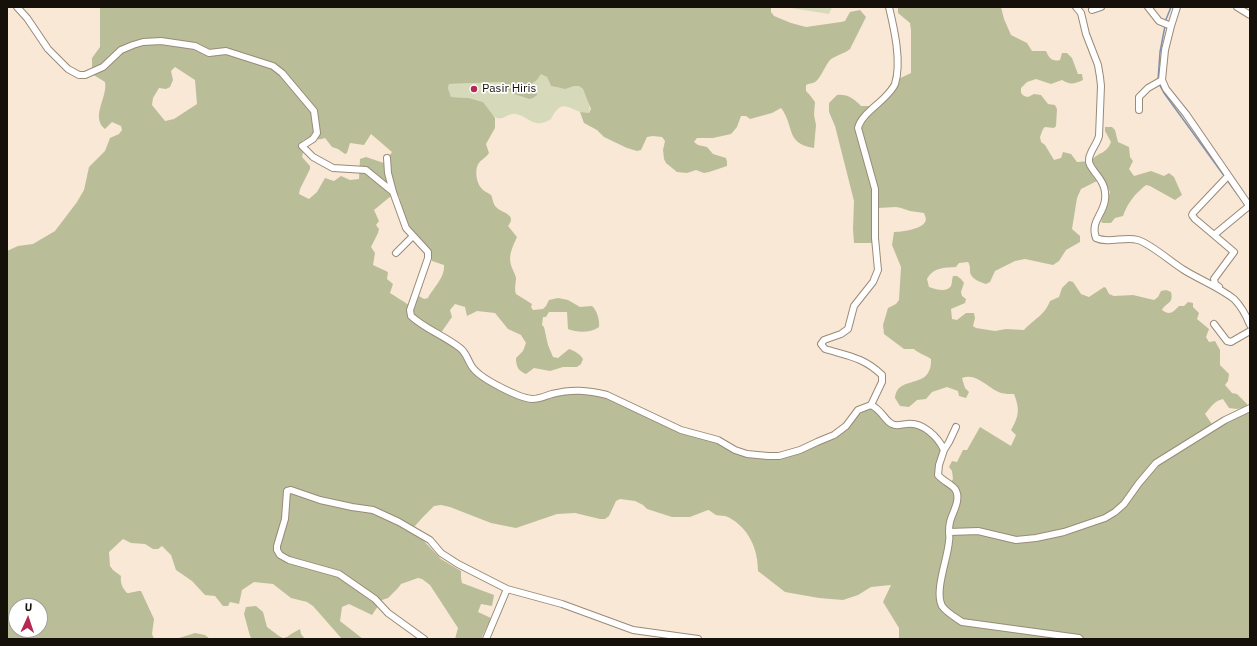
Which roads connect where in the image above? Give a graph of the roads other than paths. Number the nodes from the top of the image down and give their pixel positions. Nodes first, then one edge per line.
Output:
1 (17, 7) edge
2 (889, 7) edge
3 (1076, 7) edge
4 (1101, 7) edge
5 (1148, 7) edge
6 (1177, 7) edge
7 (1237, 7) edge
8 (1092, 10) dead end
9 (1250, 16) edge
10 (1168, 25) junction
11 (1160, 81) junction
12 (1139, 110) dead end
13 (387, 158) dead end
14 (1226, 178) junction
15 (393, 192) junction
16 (1248, 207) edge
17 (1214, 235) junction
18 (413, 236) junction
19 (396, 253) dead end
20 (1223, 292) junction
21 (1214, 324) dead end
22 (1250, 325) edge
23 (1250, 331) edge
24 (871, 405) junction
25 (1250, 408) edge
26 (956, 427) dead end
27 (944, 450) junction
28 (949, 532) junction
29 (507, 589) junction
30 (424, 639) edge
31 (486, 639) edge
32 (698, 639) edge
33 (1080, 639) edge

1 - 15 street
2 - 24 street
3 - 20 street
4 - 8 street
5 - 10 street
6 - 10 street
7 - 9 street
10 - 11 street
11 - 12 street
11 - 14 street
13 - 15 street
14 - 16 street
14 - 17 street
15 - 18 street
16 - 17 street
17 - 20 street
18 - 19 street
18 - 24 street
20 - 22 street
21 - 23 street
24 - 27 street
25 - 28 street
26 - 27 street
27 - 28 street
28 - 33 street
29 - 30 street
29 - 31 street
29 - 32 street

